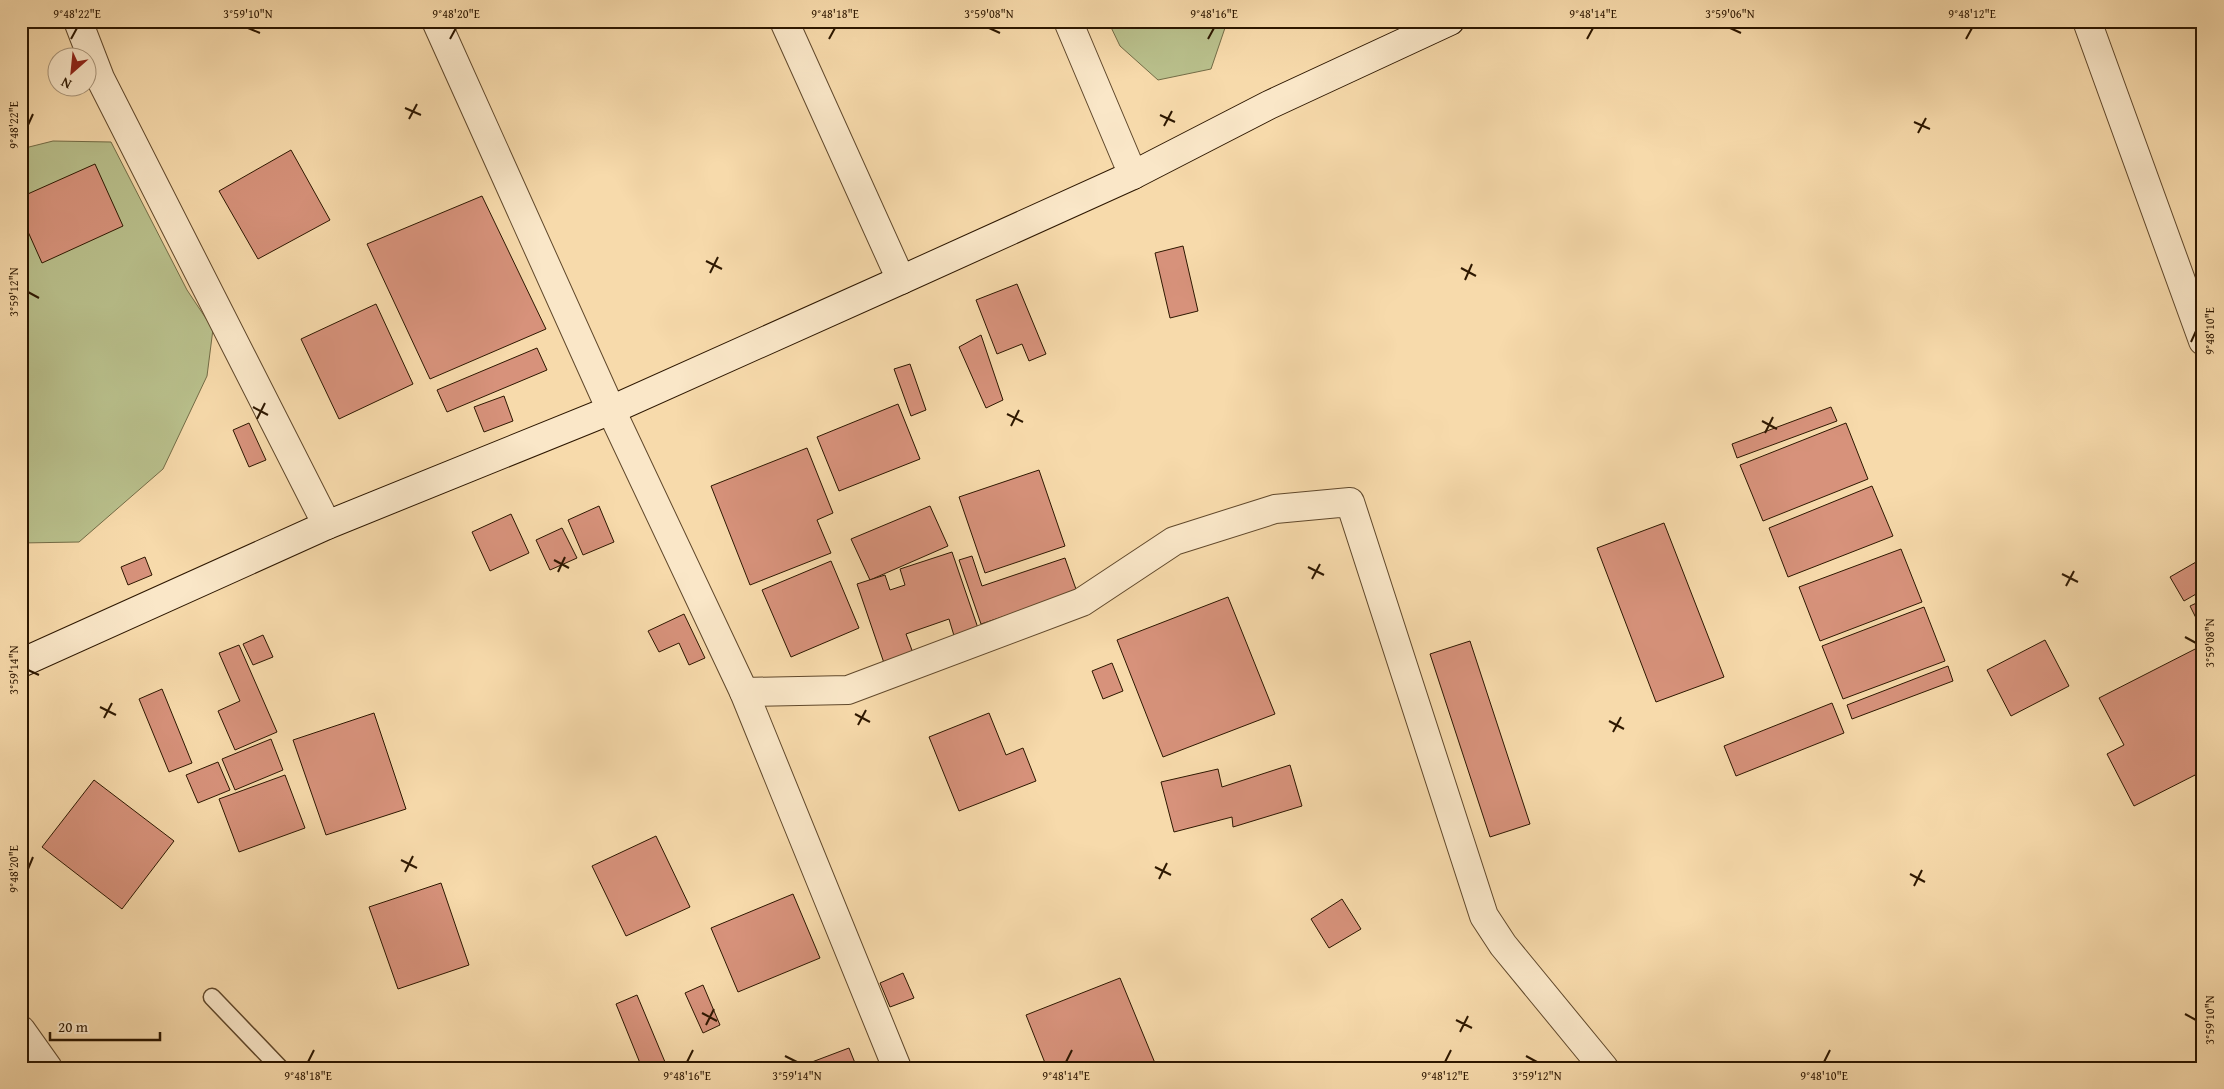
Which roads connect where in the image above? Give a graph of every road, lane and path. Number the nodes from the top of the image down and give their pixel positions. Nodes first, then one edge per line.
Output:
1 (78, 21) edge
2 (436, 21) edge
3 (784, 21) edge
4 (1068, 21) edge
5 (1450, 21) edge
6 (2088, 21) edge
7 (1133, 175) junction
8 (901, 280) junction
9 (2203, 341) edge
10 (612, 410) junction
11 (327, 525) junction
12 (24, 655) edge
13 (744, 692) junction
14 (212, 997) dead end
15 (21, 1030) edge
16 (48, 1068) edge
17 (280, 1068) edge
18 (897, 1068) edge
19 (1604, 1068) edge

1 - 11 street
2 - 10 street
3 - 8 street
4 - 7 street
5 - 7 street
6 - 9 street
7 - 8 street
8 - 10 street
10 - 11 street
10 - 13 street
11 - 12 street
13 - 18 street
13 - 19 street
14 - 17 lane
15 - 16 street

